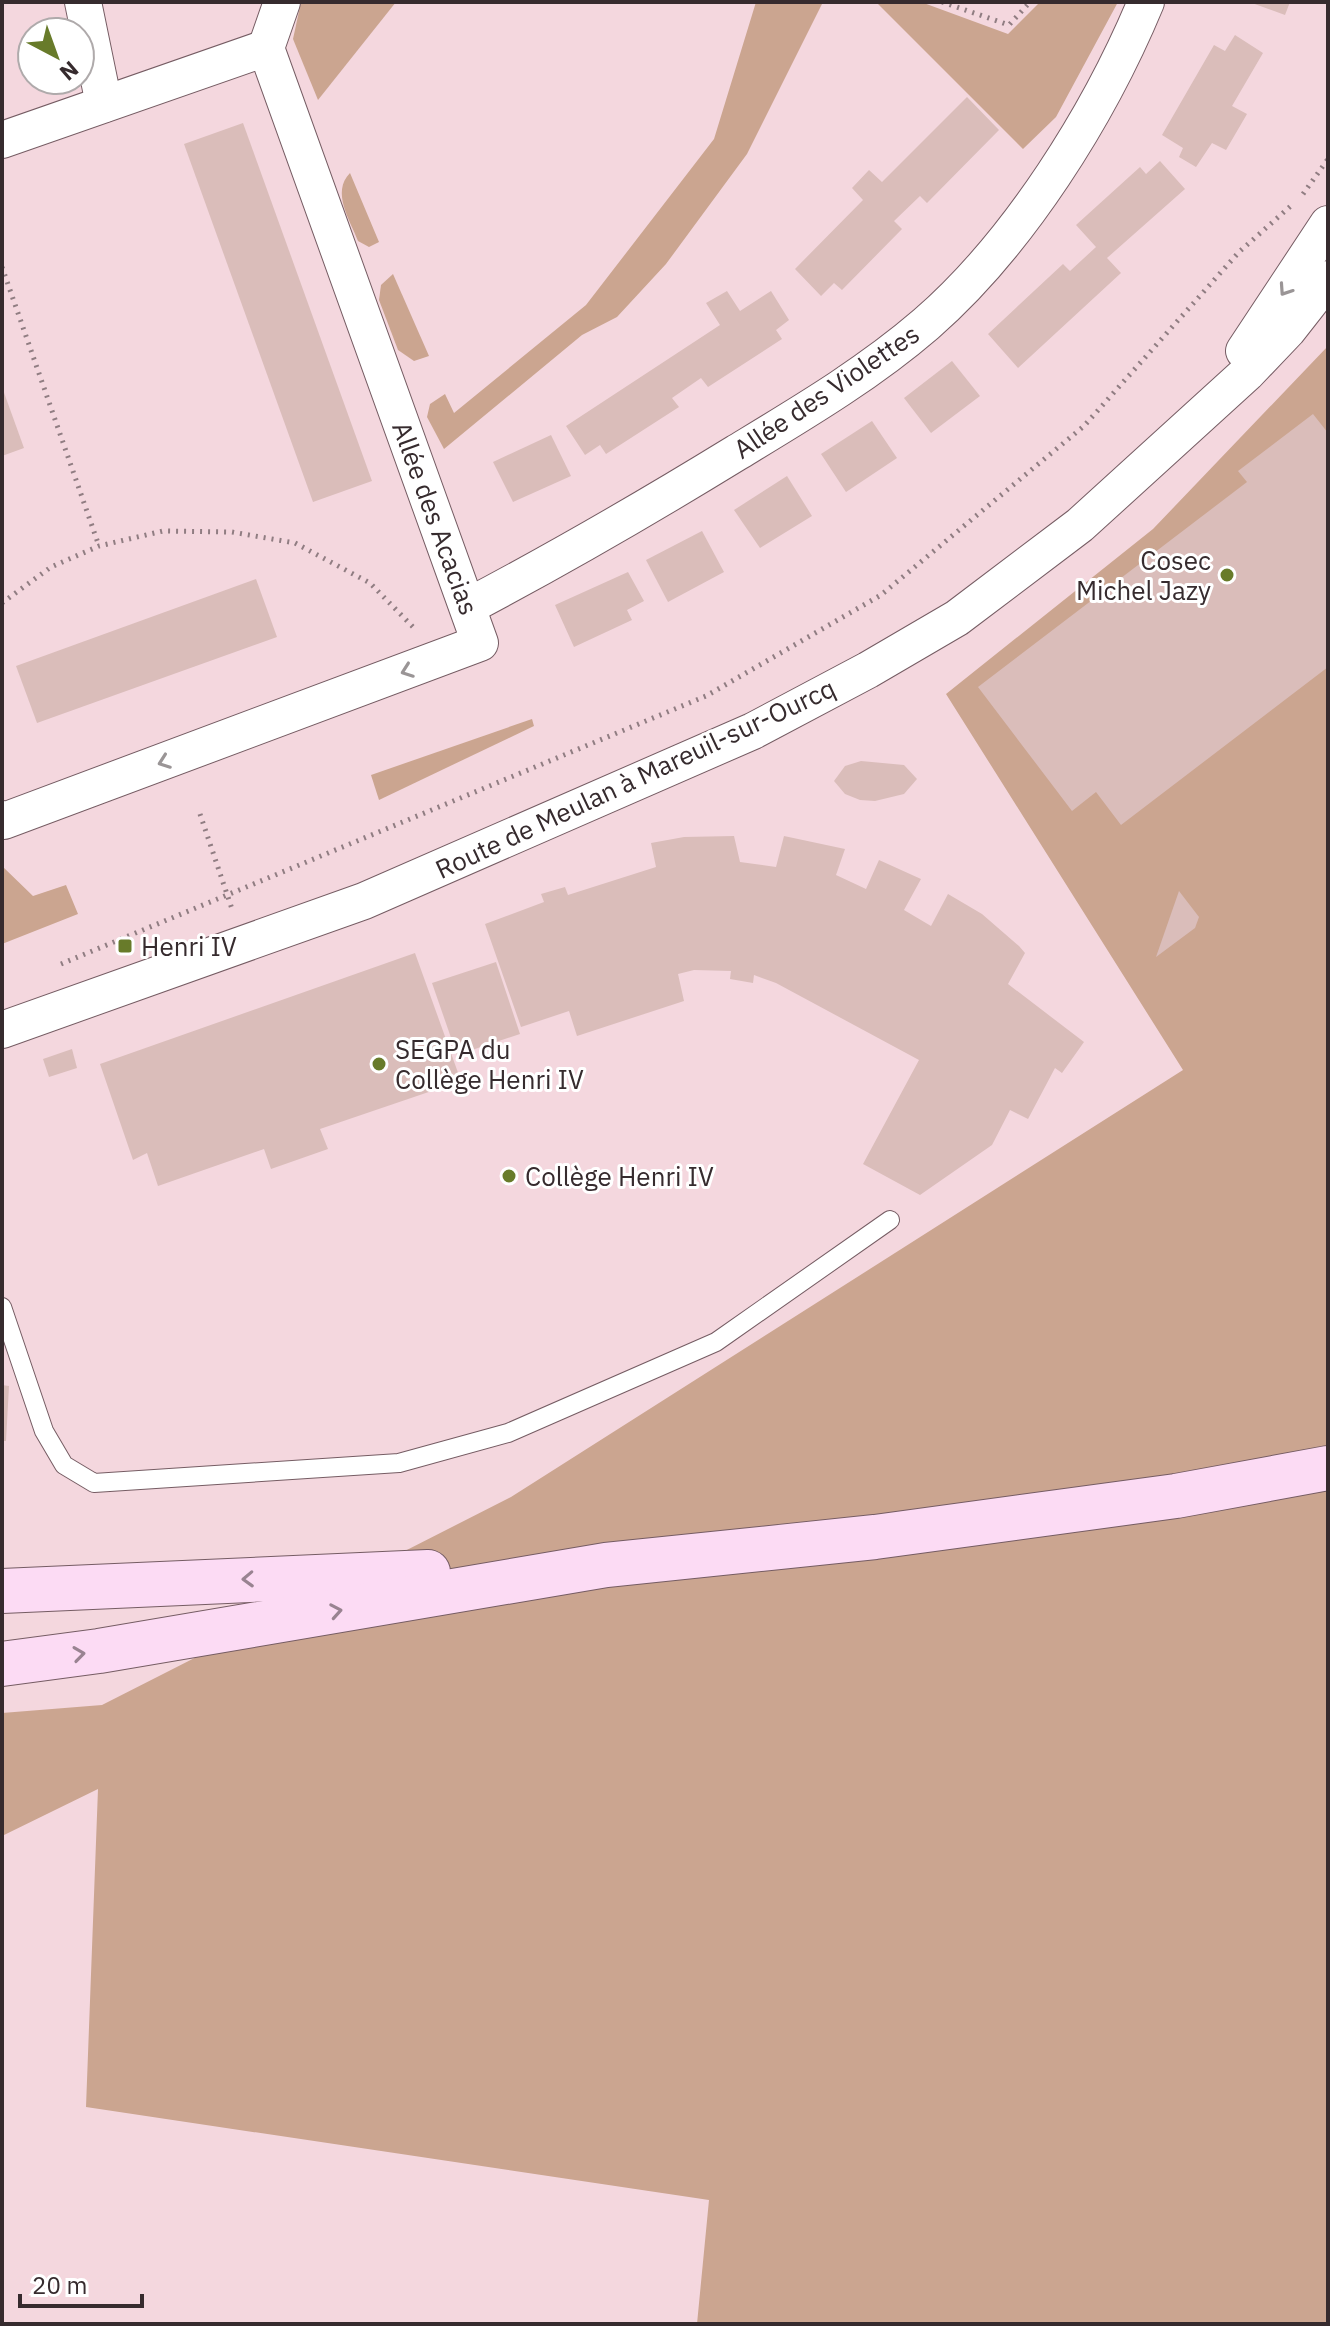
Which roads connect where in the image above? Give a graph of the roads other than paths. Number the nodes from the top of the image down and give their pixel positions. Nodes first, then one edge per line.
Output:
1 (83, 2) edge
2 (282, 2) edge
3 (1146, 2) edge
4 (266, 48) junction
5 (104, 104) junction
6 (2, 140) edge
7 (1328, 224) edge
8 (1328, 279) edge
9 (1204, 412) junction
10 (469, 606) junction
11 (3, 820) edge
12 (2, 1030) edge
13 (890, 1220) dead end
14 (2, 1307) edge
15 (1328, 1468) edge
16 (606, 1565) junction
17 (2, 1591) edge
18 (2, 1664) edge

1 - 5 street
2 - 4 street
3 - 10 street, Allée des Violettes
4 - 5 street
4 - 10 street, Allée des Acacias
5 - 6 street
7 -> 9 street, Route de Meulan à Mareuil-sur-Ourcq
8 - 9 street, Route de Meulan à Mareuil-sur-Ourcq
9 - 12 street, Route de Meulan à Mareuil-sur-Ourcq
10 -> 11 street, Allée des Acacias
13 - 14 lane
15 - 16 main road
16 -> 17 main road
18 -> 16 main road

